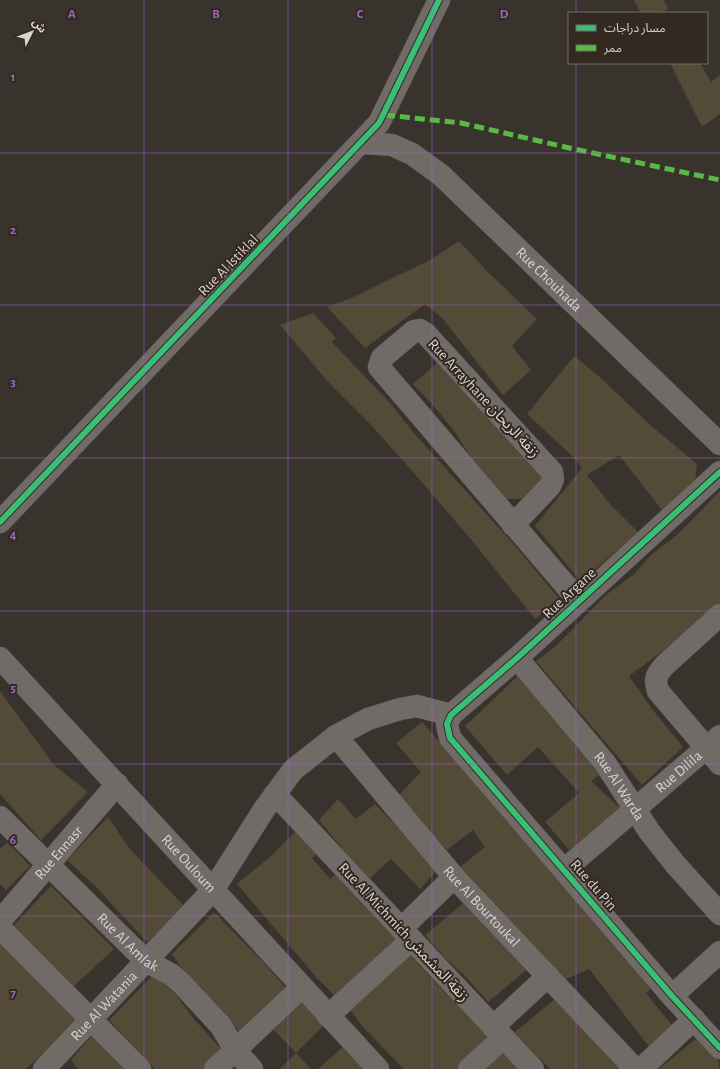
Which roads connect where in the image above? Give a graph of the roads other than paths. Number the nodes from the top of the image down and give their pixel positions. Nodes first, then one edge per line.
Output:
1 (439, 0) edge
2 (379, 123) junction
3 (363, 143) junction
4 (392, 145) junction
5 (720, 444) edge
6 (720, 472) edge
7 (0, 522) edge
8 (513, 525) junction
9 (579, 601) junction
10 (720, 615) edge
11 (0, 658) edge
12 (517, 658) junction
13 (451, 715) junction
14 (336, 736) junction
15 (713, 742) edge
16 (720, 764) edge
17 (117, 784) junction
18 (275, 794) junction
19 (636, 809) junction
20 (4, 828) edge
21 (49, 864) junction
22 (564, 870) junction
23 (454, 878) junction
24 (213, 890) junction
25 (720, 914) edge
26 (0, 921) edge
27 (0, 928) edge
28 (406, 935) junction
29 (720, 952) edge
30 (146, 960) junction
31 (548, 976) junction
32 (302, 987) junction
33 (672, 996) junction
34 (328, 1016) junction
35 (91, 1019) junction
36 (694, 1019) junction
37 (498, 1032) junction
38 (720, 1048) edge
39 (235, 1050) junction
40 (51, 1067) edge
41 (140, 1069) edge
42 (215, 1069) edge
43 (252, 1069) edge
44 (378, 1069) edge
45 (469, 1069) edge
46 (533, 1069) edge
47 (635, 1069) edge
48 (641, 1069) edge

1 - 2 street, Rue Al Istiklal
2 - 3 street, Rue Al Istiklal
2 - 4 street
3 - 4 street, Rue Chouhada
3 - 7 street, Rue Al Istiklal
4 - 5 street, Rue Chouhada
6 - 9 street, Rue Argane
8 - 8 street, Rue Arrayhane زنقة الريحان
8 - 9 street, Rue Arrayhane زنقة الريحان
9 - 12 street, Rue Argane
10 - 15 street
11 - 17 street, Rue Ouloum
12 - 13 street, Rue Argane
12 - 19 street, Rue Al Warda
13 - 14 street, Rue Al Watania
13 - 22 street, Rue du Pin
14 - 18 street, Rue Al Watania
14 - 23 street, Rue Al Bourtoukal
15 - 16 street
15 - 19 street, Rue Dilila
17 - 21 street, Rue Ennasr
17 - 24 street, Rue Ouloum
18 - 24 street, Rue Al Watania
18 - 28 street, Rue Al Michmich زنقة المشمش
19 - 22 street, Rue Dilila
19 - 25 street, Rue Al Warda
20 - 21 street, Rue Al Amlak
21 - 26 street, Rue Ennasr
21 - 30 street, Rue Al Amlak
22 - 33 street, Rue du Pin
23 - 28 street
23 - 31 street, Rue Al Bourtoukal
24 - 30 street, Rue Al Watania
24 - 32 street, Rue Ouloum
27 - 35 street
28 - 34 street
28 - 37 street, Rue Al Michmich زنقة المشمش
29 - 33 street
30 - 35 street, Rue Al Watania
30 - 39 street, Rue Al Amlak
31 - 37 street
31 - 47 street, Rue Al Bourtoukal
32 - 34 street, Rue Ouloum
32 - 39 street
33 - 36 street, Rue du Pin
34 - 44 street, Rue Ouloum
35 - 40 street, Rue Al Watania
35 - 41 street
36 - 38 street, Rue du Pin
36 - 48 street
37 - 45 street
37 - 46 street, Rue Al Michmich زنقة المشمش
39 - 42 street
39 - 43 street, Rue Al Amlak

